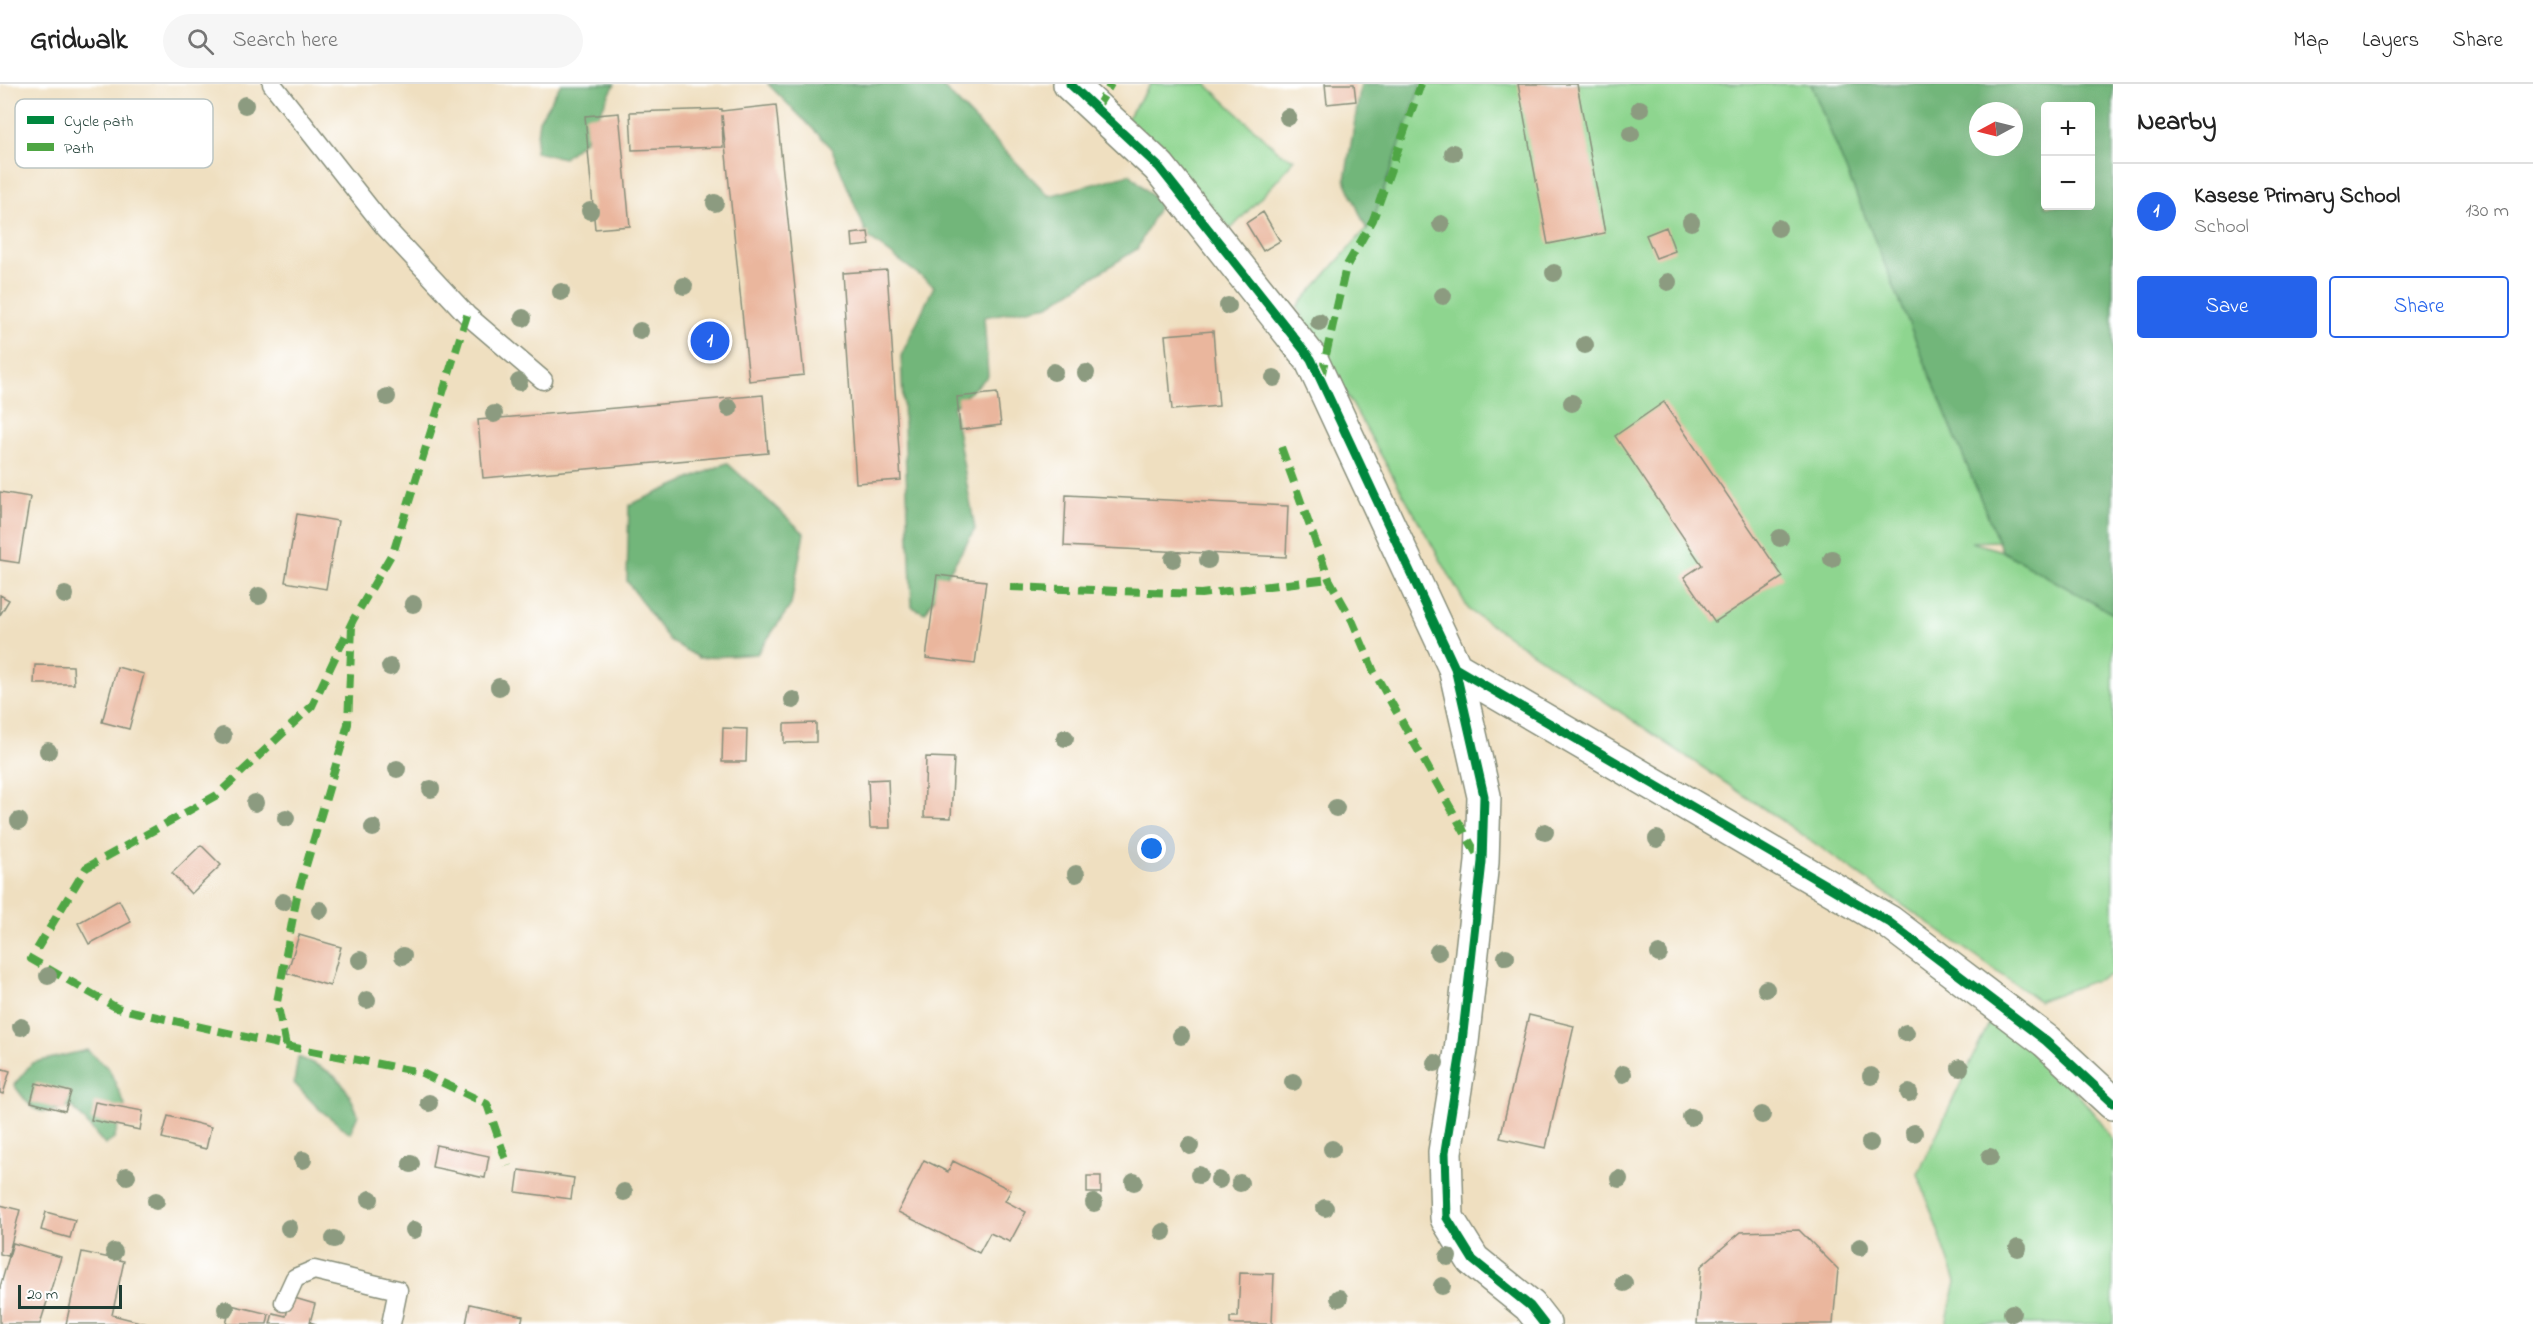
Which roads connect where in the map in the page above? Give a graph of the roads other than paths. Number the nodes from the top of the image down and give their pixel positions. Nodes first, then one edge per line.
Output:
1 (272, 84) edge
2 (1070, 84) edge
3 (543, 380) dead end
4 (1455, 668) junction
5 (2113, 1103) edge
6 (284, 1302) dead end
7 (391, 1324) edge
8 (1544, 1324) edge

1 - 3 lane
2 - 4 street
4 - 5 street
4 - 8 street
6 - 7 lane

